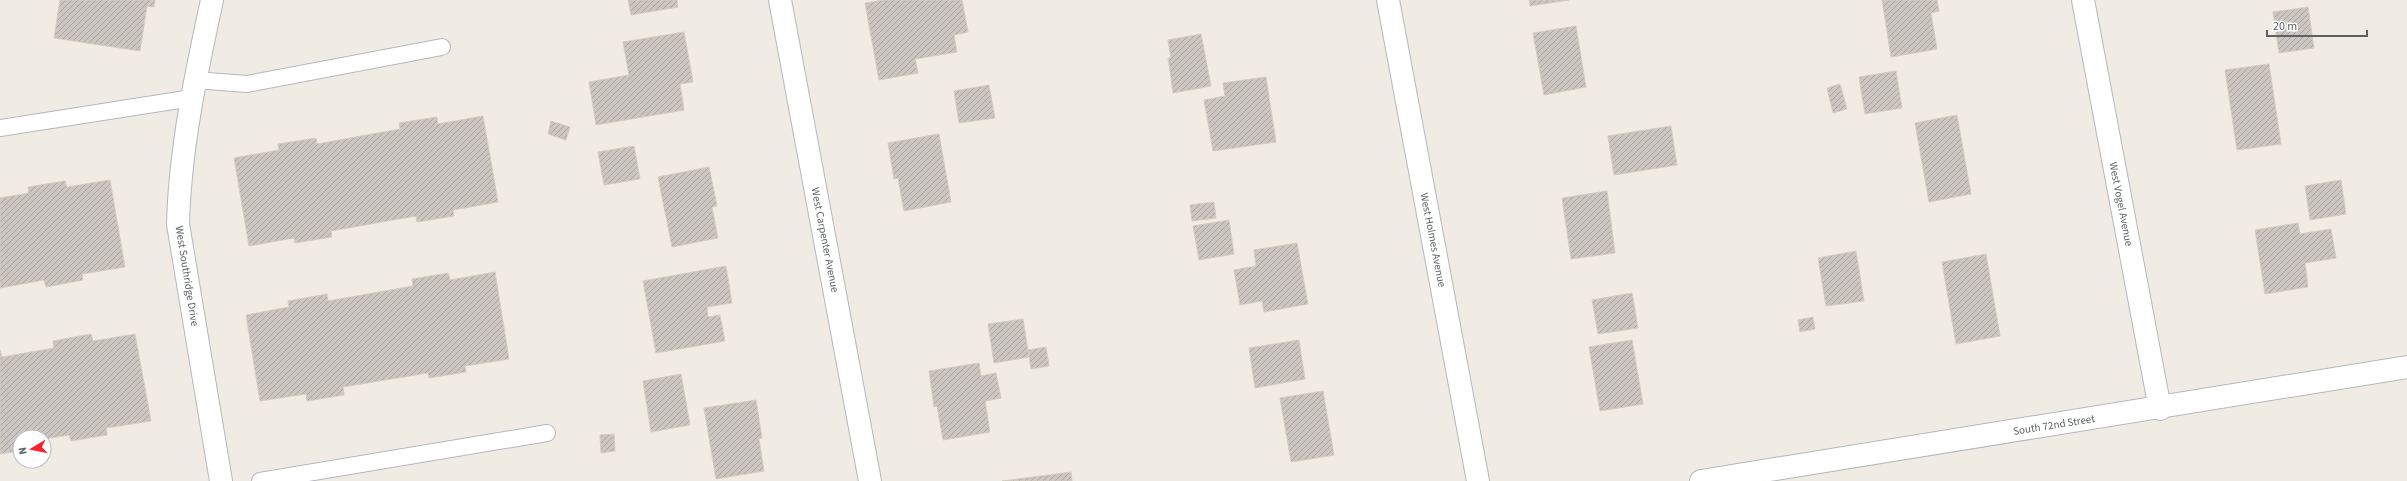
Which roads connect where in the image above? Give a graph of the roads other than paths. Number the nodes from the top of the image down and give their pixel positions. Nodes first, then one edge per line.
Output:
1 (212, 0) edge
2 (780, 0) edge
3 (1388, 0) edge
4 (2083, 0) edge
5 (442, 47) dead end
6 (193, 89) junction
7 (0, 128) edge
8 (2407, 367) edge
9 (2160, 409) junction
10 (547, 433) dead end
11 (221, 481) edge
12 (260, 481) edge
13 (870, 481) edge
14 (1478, 481) edge
15 (1701, 481) edge

1 - 6 street, West Southridge Drive
2 - 13 street, West Carpenter Avenue
3 - 14 street, West Holmes Avenue
4 - 9 street, West Vogel Avenue
5 - 6 lane
6 - 7 lane
6 - 11 street, West Southridge Drive
8 - 9 street, South 72nd Street
9 - 15 street, South 72nd Street
10 - 12 lane

